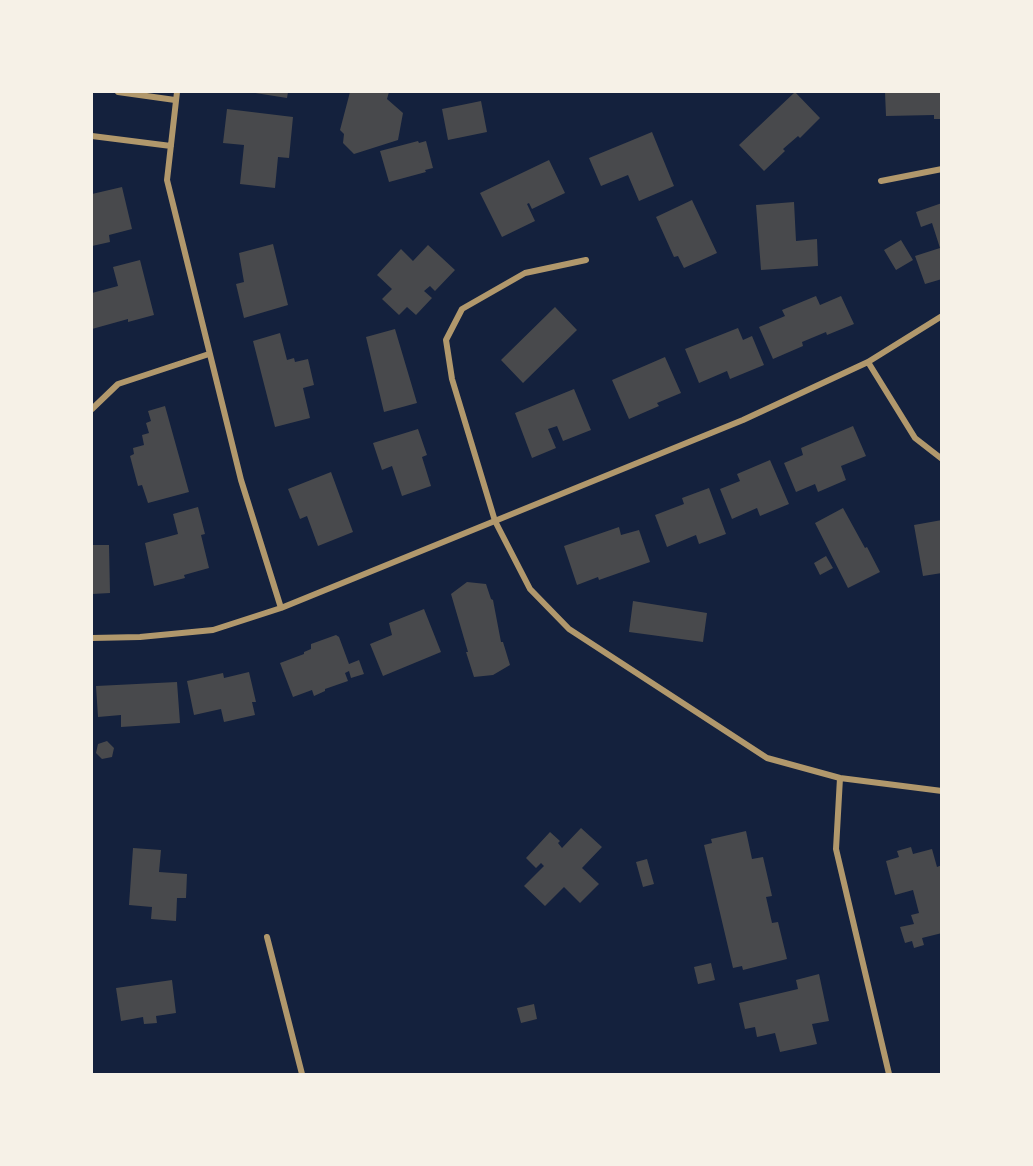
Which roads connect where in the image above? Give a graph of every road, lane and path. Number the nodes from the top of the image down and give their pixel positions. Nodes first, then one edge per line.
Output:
1 (118, 92) edge
2 (177, 92) edge
3 (175, 100) junction
4 (92, 136) edge
5 (171, 146) junction
6 (942, 169) edge
7 (881, 181) dead end
8 (586, 260) dead end
9 (942, 316) edge
10 (209, 354) junction
11 (868, 362) junction
12 (92, 409) edge
13 (942, 459) edge
14 (495, 521) junction
15 (281, 608) junction
16 (92, 638) edge
17 (840, 778) junction
18 (942, 791) edge
19 (267, 937) dead end
20 (302, 1074) edge
21 (889, 1074) edge

1 - 3 street
2 - 3 street
3 - 5 street
4 - 5 street
5 - 10 street
6 - 7 street
8 - 14 street
9 - 11 street
10 - 12 street
10 - 15 street
11 - 13 street
11 - 14 street
14 - 15 street
14 - 17 street
15 - 16 street
17 - 18 street
17 - 21 street
19 - 20 street

